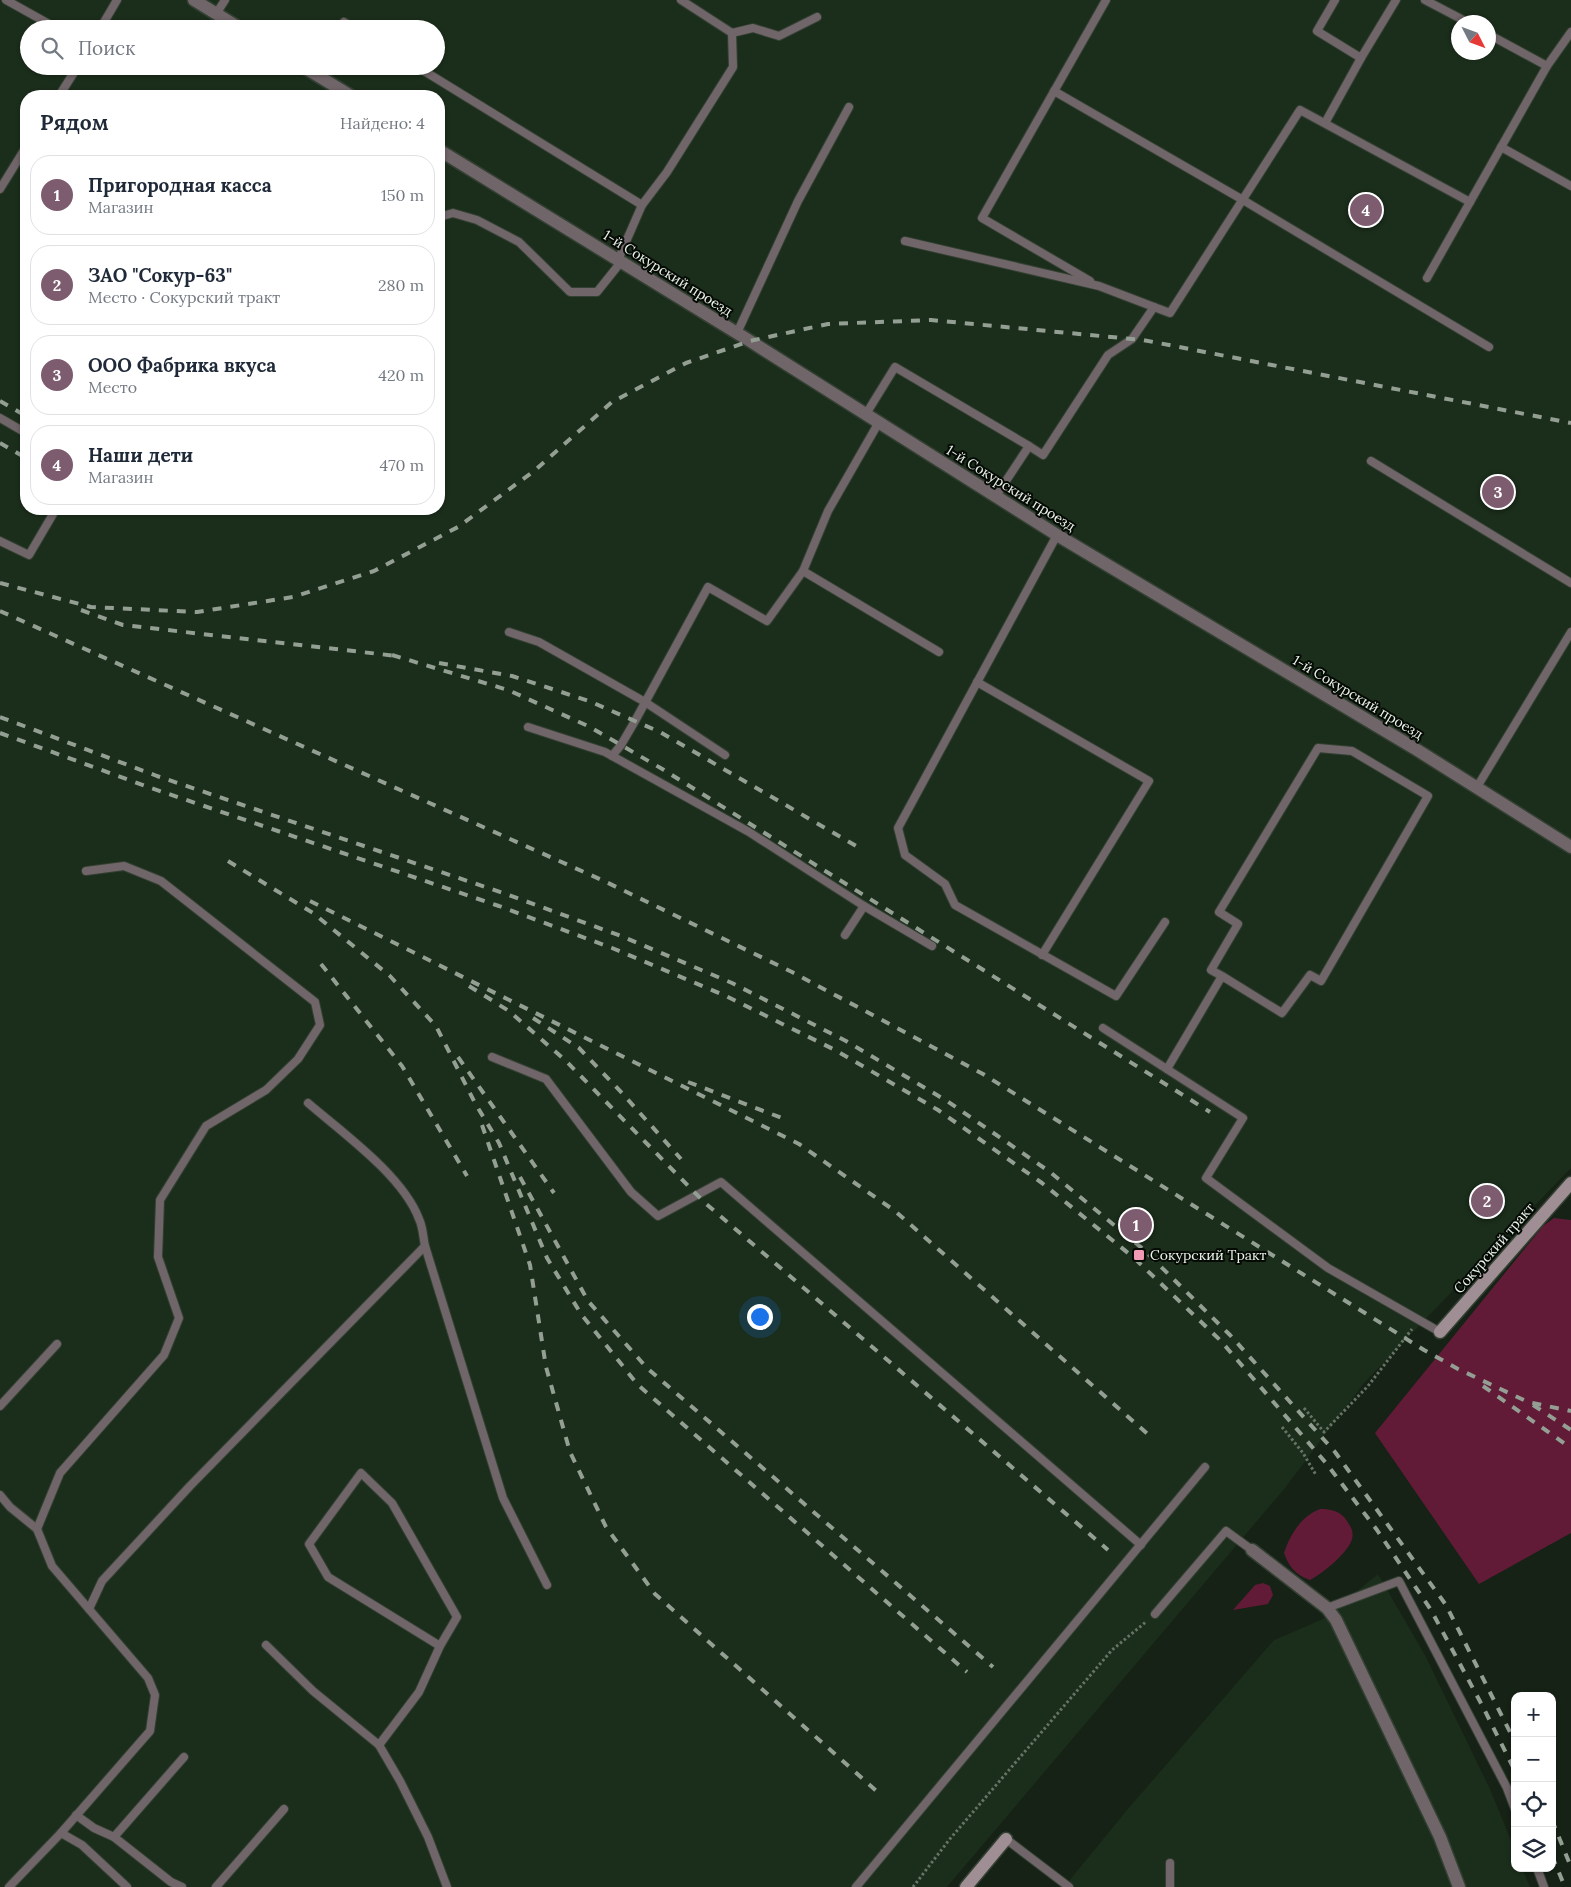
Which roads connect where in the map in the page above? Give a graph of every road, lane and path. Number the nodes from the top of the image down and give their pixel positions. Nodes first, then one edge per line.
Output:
1 (6, 0) edge
2 (117, 0) edge
3 (194, 0) edge
4 (225, 0) edge
5 (681, 0) edge
6 (1106, 0) edge
7 (1335, 0) edge
8 (1396, 0) edge
9 (1425, 0) edge
10 (216, 14) junction
11 (1454, 15) edge
12 (817, 17) dead end
13 (42, 20) edge
14 (105, 20) edge
15 (226, 20) edge
16 (1571, 32) edge
17 (732, 33) junction
18 (1496, 38) edge
19 (1361, 58) junction
20 (1547, 66) junction
21 (72, 75) edge
22 (317, 75) edge
23 (431, 75) edge
24 (63, 90) edge
25 (341, 90) edge
26 (1054, 91) junction
27 (848, 107) dead end
28 (1325, 123) junction
29 (1501, 147) junction
30 (445, 154) edge
31 (20, 157) edge
32 (1571, 186) edge
33 (0, 189) edge
34 (1243, 200) junction
35 (1470, 202) junction
36 (642, 205) junction
37 (445, 215) edge
38 (905, 240) dead end
39 (619, 261) junction
40 (1427, 278) dead end
41 (1098, 286) junction
42 (1154, 307) junction
43 (737, 333) junction
44 (1490, 347) dead end
45 (866, 414) junction
46 (0, 418) edge
47 (879, 422) junction
48 (20, 430) edge
49 (1029, 446) junction
50 (1371, 461) dead end
51 (996, 496) junction
52 (52, 515) edge
53 (1057, 535) junction
54 (0, 541) edge
55 (803, 572) junction
56 (1571, 583) edge
57 (509, 632) dead end
58 (1571, 632) edge
59 (939, 652) dead end
60 (977, 682) junction
61 (645, 702) junction
62 (528, 727) dead end
63 (725, 755) dead end
64 (612, 756) junction
65 (1477, 788) junction
66 (1571, 847) edge
67 (86, 871) dead end
68 (864, 906) junction
69 (1165, 922) dead end
70 (845, 935) dead end
71 (932, 946) dead end
72 (1042, 954) junction
73 (1222, 976) junction
74 (1103, 1028) dead end
75 (492, 1057) dead end
76 (1167, 1069) junction
77 (308, 1103) dead end
78 (1571, 1184) edge
79 (425, 1246) junction
80 (1419, 1320) junction
81 (1440, 1332) joint
82 (57, 1344) dead end
83 (0, 1406) edge
84 (1304, 1408) dead end
85 (1282, 1427) dead end
86 (1205, 1467) dead end
87 (1316, 1475) dead end
88 (0, 1495) edge
89 (37, 1529) junction
90 (1141, 1546) junction
91 (1252, 1550) joint
92 (547, 1585) dead end
93 (1327, 1608) junction
94 (89, 1609) junction
95 (1155, 1614) joint
96 (266, 1645) dead end
97 (440, 1646) junction
98 (379, 1744) junction
99 (184, 1757) dead end
100 (1511, 1799) edge
101 (284, 1809) dead end
102 (76, 1815) junction
103 (61, 1833) junction
104 (114, 1837) junction
105 (1006, 1839) joint
106 (1170, 1863) dead end
107 (1538, 1872) edge
108 (8, 1887) edge
109 (127, 1887) edge
110 (182, 1887) edge
111 (216, 1887) edge
112 (447, 1887) edge
113 (856, 1887) edge
114 (913, 1887) edge
115 (966, 1887) edge
116 (1069, 1887) edge
117 (1170, 1887) edge
118 (1458, 1887) edge
119 (1544, 1887) edge

1 - 13 lane
2 - 14 lane
3 - 10 street
4 - 10 lane
5 - 17 lane
6 - 26 lane
7 - 19 lane
8 - 19 lane
9 - 11 lane
10 - 15 street
12 - 17 lane
16 - 20 lane
17 - 36 lane
18 - 20 lane
19 - 28 lane
20 - 29 lane
21 - 24 lane
22 - 25 street
23 - 36 lane
26 - 34 lane
26 - 41 lane
27 - 43 lane
28 - 34 lane
28 - 35 lane
29 - 32 lane
29 - 35 lane
30 - 39 street, 1-й Сокурский проезд
31 - 33 lane
34 - 42 lane
34 - 44 lane
35 - 40 lane
36 - 39 lane
37 - 39 lane
38 - 41 lane
39 - 43 street, 1-й Сокурский проезд
41 - 42 lane
42 - 49 lane
43 - 45 street, 1-й Сокурский проезд
45 - 47 street, 1-й Сокурский проезд
45 - 49 lane
46 - 48 lane
47 - 51 street, 1-й Сокурский проезд
47 - 55 lane
49 - 51 lane
50 - 56 lane
51 - 53 street, 1-й Сокурский проезд
52 - 54 lane
53 - 60 lane
53 - 65 street, 1-й Сокурский проезд
55 - 59 lane
55 - 61 lane
57 - 61 lane
58 - 65 lane
60 - 72 lane
60 - 72 lane
61 - 63 lane
61 - 64 lane
62 - 64 lane
64 - 68 lane
65 - 66 street, 1-й Сокурский проезд
67 - 89 lane
68 - 70 lane
68 - 71 lane
69 - 72 lane
73 - 73 lane
73 - 76 lane
74 - 76 lane
75 - 90 lane
76 - 80 lane
77 - 79 lane
78 - 81 street, Сокурский тракт
79 - 92 lane
79 - 94 lane
80 - 81 lane
80 - 84 path
82 - 83 lane
85 - 87 path
86 - 90 lane
88 - 89 lane
89 - 94 lane
90 - 113 lane
91 - 93 street
91 - 95 lane
93 - 100 lane
93 - 118 street
94 - 102 lane
95 - 114 path
96 - 98 lane
97 - 97 lane
97 - 98 lane
98 - 112 lane
99 - 104 lane
101 - 111 lane
102 - 103 lane
102 - 104 lane
103 - 108 lane
103 - 109 lane
104 - 110 lane
105 - 115 street
105 - 116 lane
106 - 117 lane
107 - 119 lane

